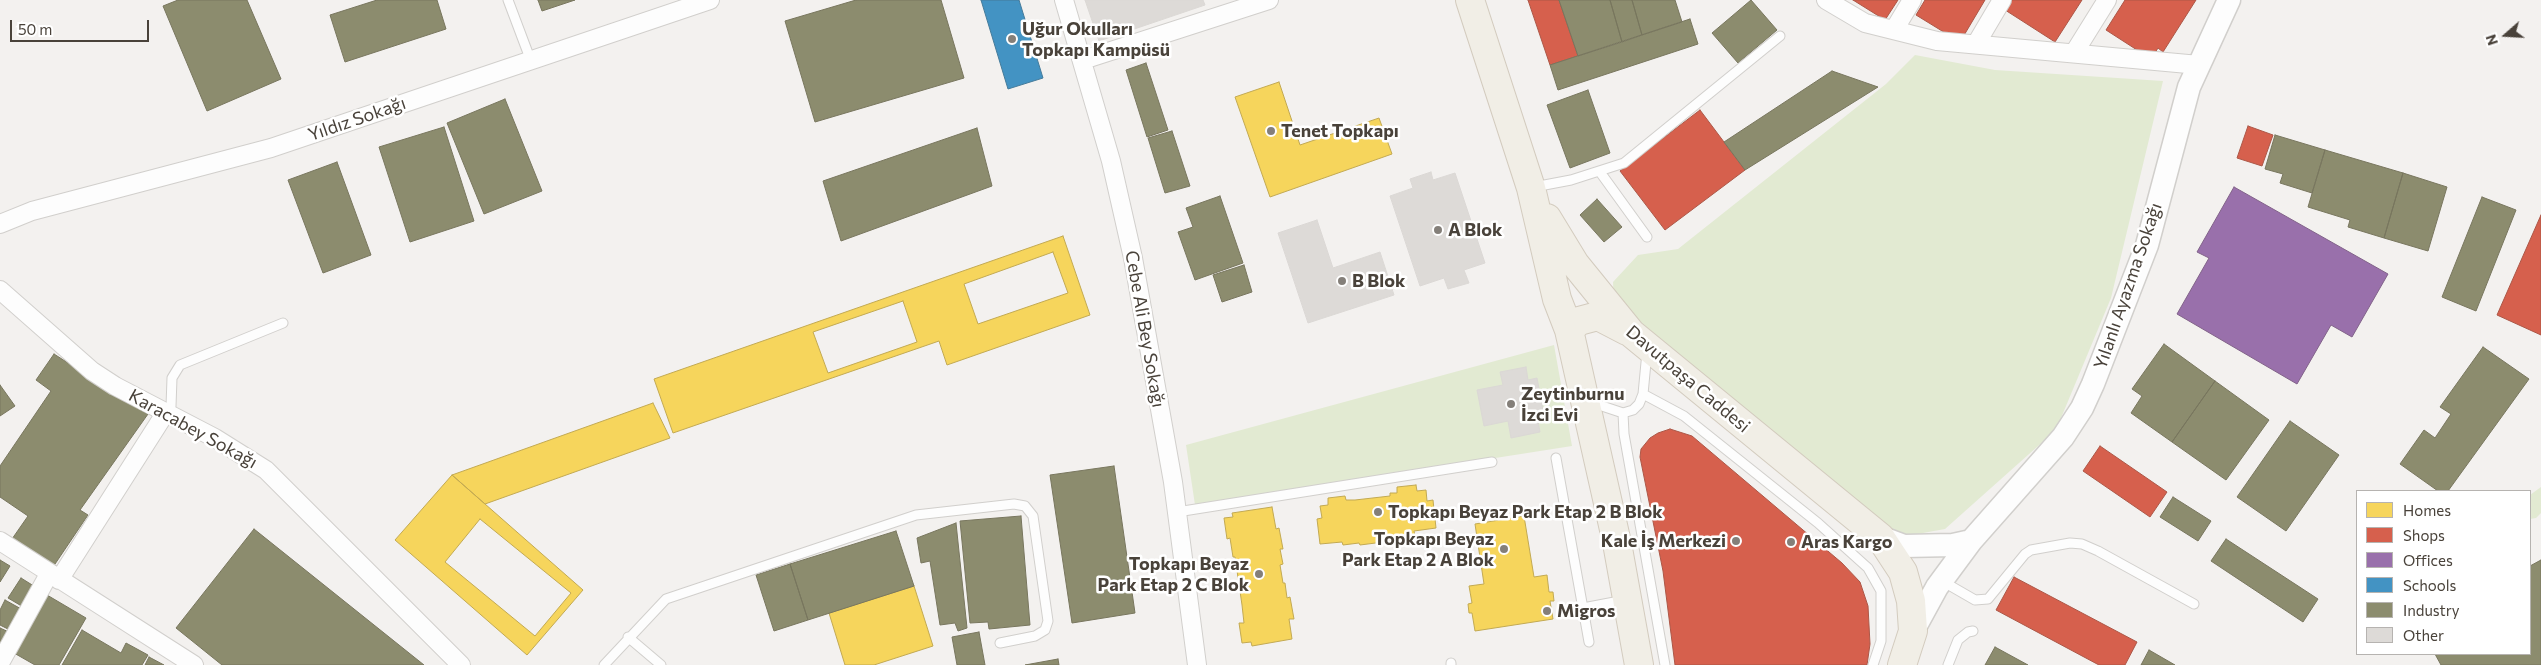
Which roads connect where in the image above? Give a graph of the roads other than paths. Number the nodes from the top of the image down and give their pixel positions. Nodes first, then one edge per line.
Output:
1 (508, 0) edge
2 (710, 0) edge
3 (1064, 0) edge
4 (1268, 0) edge
5 (1470, 0) edge
6 (1826, 0) edge
7 (1912, 0) edge
8 (2002, 0) edge
9 (2107, 0) edge
10 (2229, 0) edge
11 (1245, 4) edge
12 (1894, 30) junction
13 (1780, 36) dead end
14 (1976, 44) junction
15 (2074, 53) junction
16 (1083, 60) junction
17 (531, 61) junction
18 (2199, 65) junction
19 (1600, 172) junction
20 (1532, 188) junction
21 (0, 224) edge
22 (1647, 237) dead end
23 (0, 290) edge
24 (283, 324) dead end
25 (1569, 330) junction
26 (1639, 340) junction
27 (1643, 394) junction
28 (1584, 400) junction
29 (166, 412) junction
30 (1623, 413) junction
31 (1556, 458) dead end
32 (1492, 462) dead end
33 (1177, 512) junction
34 (1880, 537) junction
35 (0, 541) edge
36 (1971, 541) junction
37 (54, 577) junction
38 (1942, 581) junction
39 (1628, 599) junction
40 (2194, 604) dead end
41 (1583, 608) junction
42 (1913, 630) junction
43 (1973, 631) dead end
44 (628, 637) junction
45 (1589, 642) dead end
46 (1000, 643) dead end
47 (0, 663) edge
48 (194, 665) edge
49 (461, 665) edge
50 (604, 665) edge
51 (661, 665) edge
52 (1197, 665) edge
53 (1639, 665) edge
54 (1664, 665) edge
55 (1873, 665) edge
56 (1902, 665) edge
57 (1948, 665) edge

1 - 17 lane
2 - 17 street, Yıldız Sokağı
3 - 16 street, Cebe Ali Bey Sokağı
4 - 11 street
5 - 20 main road, Davutpaşa Caddesi
6 - 12 street
7 - 12 street
8 - 14 street
9 - 15 street
10 - 18 street, Yılanlı Ayazma Sokağı
11 - 16 street
12 - 14 street
13 - 19 lane
14 - 15 street
15 - 18 street
16 - 33 street, Cebe Ali Bey Sokağı
17 - 21 street, Yıldız Sokağı
18 - 36 street, Yılanlı Ayazma Sokağı
19 - 20 lane
19 - 22 lane
20 - 25 main road, Davutpaşa Caddesi
20 - 26 main road, Davutpaşa Caddesi
23 - 29 street, Karacabey Sokağı
24 - 29 lane
25 - 26 main road
25 - 28 main road, Davutpaşa Caddesi
26 - 27 lane
26 - 34 main road, Davutpaşa Caddesi
27 - 30 lane
27 - 55 lane
28 - 30 lane
28 - 39 main road, Davutpaşa Caddesi
29 - 37 street
29 - 49 street, Karacabey Sokağı
30 - 54 lane
31 - 41 lane
32 - 33 lane
33 - 52 street, Cebe Ali Bey Sokağı
34 - 36 street
34 - 42 main road, Davutpaşa Caddesi
35 - 37 street
36 - 38 street, Yılanlı Ayazma Sokağı
37 - 47 street
37 - 48 street
38 - 40 lane
38 - 42 street, Yılanlı Ayazma Sokağı
39 - 41 lane
39 - 53 main road, Davutpaşa Caddesi
41 - 45 lane
42 - 56 main road
43 - 57 lane
44 - 46 lane
44 - 50 lane
44 - 51 lane

